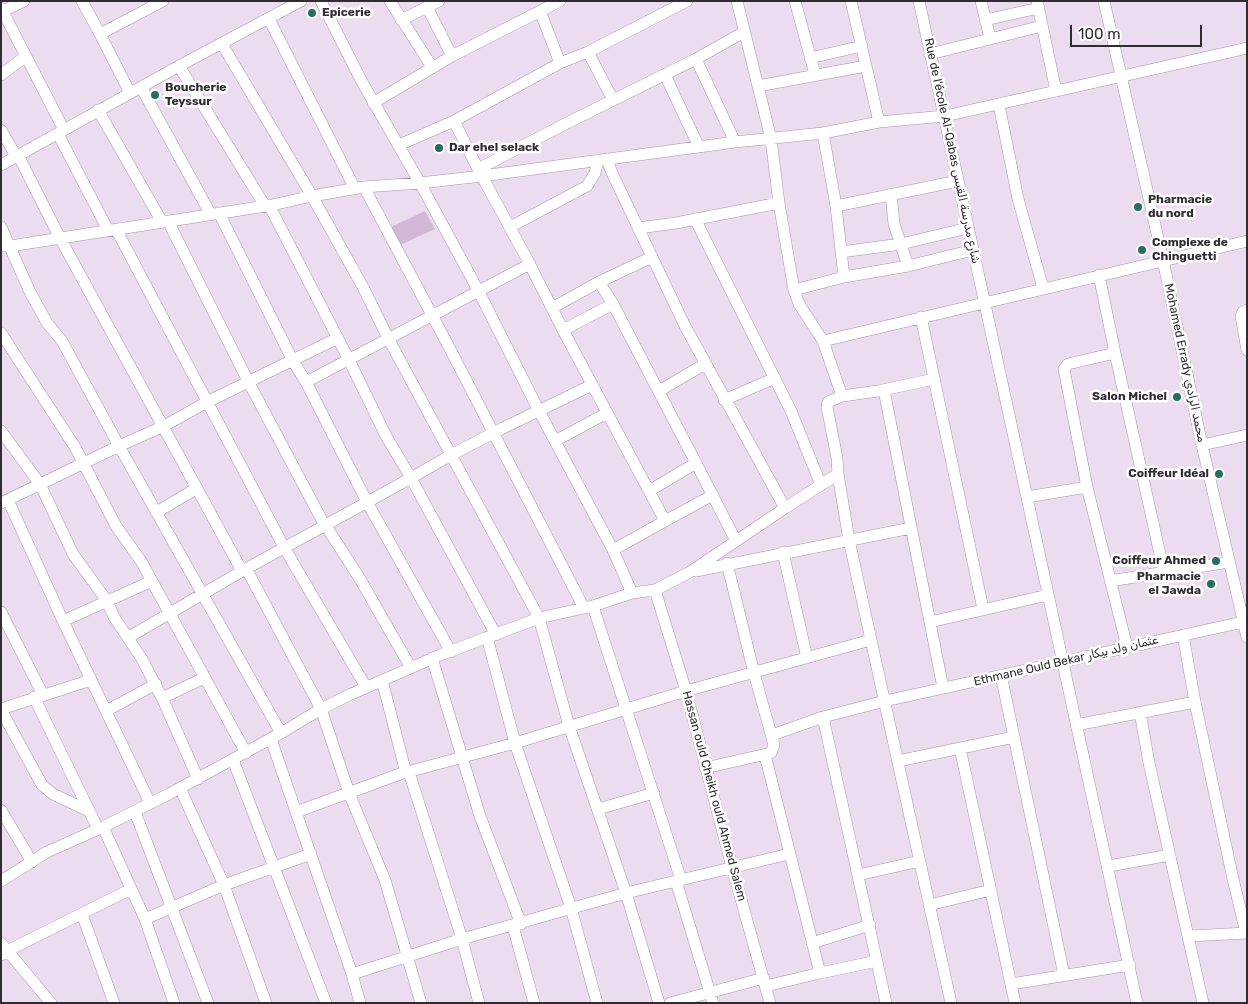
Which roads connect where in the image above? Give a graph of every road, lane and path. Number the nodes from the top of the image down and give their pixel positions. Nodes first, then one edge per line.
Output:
1 (24, 1) edge
2 (82, 1) edge
3 (163, 1) edge
4 (301, 1) edge
5 (320, 1) edge
6 (390, 1) edge
7 (439, 1) edge
8 (560, 1) edge
9 (661, 1) edge
10 (687, 1) edge
11 (737, 1) edge
12 (795, 1) edge
13 (851, 1) edge
14 (919, 1) edge
15 (981, 1) edge
16 (1104, 1) edge
17 (1038, 5) edge
18 (427, 7) junction
19 (2, 10) edge
20 (540, 12) junction
21 (667, 12) junction
22 (268, 19) junction
23 (401, 20) junction
24 (985, 20) junction
25 (1042, 26) junction
26 (744, 32) junction
27 (100, 34) junction
28 (990, 38) junction
29 (222, 44) junction
30 (862, 46) junction
31 (1247, 48) edge
32 (588, 52) junction
33 (930, 54) junction
34 (26, 56) junction
35 (452, 56) junction
36 (810, 58) junction
37 (696, 59) junction
38 (560, 63) junction
39 (179, 66) junction
40 (866, 66) junction
41 (432, 67) junction
42 (815, 74) junction
43 (1, 75) edge
44 (665, 75) junction
45 (1122, 76) junction
46 (758, 86) junction
47 (141, 87) junction
48 (1056, 91) junction
49 (130, 93) junction
50 (613, 100) junction
51 (373, 103) junction
52 (998, 105) junction
53 (98, 110) junction
54 (945, 116) junction
55 (454, 121) junction
56 (879, 122) junction
57 (1, 130) edge
58 (61, 132) junction
59 (823, 133) junction
60 (771, 139) junction
61 (735, 142) junction
62 (399, 145) junction
63 (699, 147) junction
64 (17, 156) junction
65 (603, 159) junction
66 (1, 164) edge
67 (480, 173) junction
68 (958, 181) junction
69 (420, 183) junction
70 (359, 188) junction
71 (891, 194) junction
72 (312, 196) junction
73 (779, 203) junction
74 (267, 206) junction
75 (836, 206) junction
76 (215, 214) junction
77 (695, 219) junction
78 (165, 222) junction
79 (1, 227) edge
80 (510, 227) junction
81 (638, 228) junction
82 (968, 228) junction
83 (112, 230) junction
84 (60, 238) junction
85 (1247, 241) edge
86 (901, 244) junction
87 (6, 246) edge
88 (973, 250) junction
89 (841, 252) junction
90 (652, 256) junction
91 (1163, 260) junction
92 (530, 264) junction
93 (908, 266) junction
94 (1099, 275) junction
95 (844, 278) junction
96 (599, 282) junction
97 (1043, 288) junction
98 (478, 290) junction
99 (794, 290) junction
100 (985, 302) junction
101 (613, 304) junction
102 (552, 308) junction
103 (1247, 310) edge
104 (432, 315) junction
105 (921, 317) junction
106 (563, 330) junction
107 (1, 333) edge
108 (338, 338) junction
109 (388, 338) junction
110 (823, 341) junction
111 (1247, 350) edge
112 (1115, 353) junction
113 (349, 360) junction
114 (293, 361) junction
115 (705, 364) junction
116 (775, 378) junction
117 (934, 379) junction
118 (248, 381) junction
119 (306, 382) junction
120 (592, 385) junction
121 (884, 390) junction
122 (659, 391) junction
123 (842, 396) junction
124 (724, 400) junction
125 (207, 402) junction
126 (539, 411) junction
127 (607, 413) junction
128 (164, 426) junction
129 (1, 431) edge
130 (493, 432) junction
131 (1247, 435) edge
132 (555, 442) junction
133 (1202, 445) junction
134 (119, 446) junction
135 (451, 455) junction
136 (85, 463) junction
137 (696, 463) junction
138 (838, 474) junction
139 (411, 478) junction
140 (40, 484) junction
141 (821, 485) junction
142 (1087, 487) junction
143 (197, 488) junction
144 (649, 491) junction
145 (713, 495) junction
146 (1027, 497) junction
147 (5, 502) edge
148 (368, 502) junction
149 (785, 508) junction
150 (157, 512) junction
151 (665, 522) junction
152 (326, 526) junction
153 (911, 528) junction
154 (849, 540) junction
155 (736, 541) junction
156 (285, 549) junction
157 (613, 550) junction
158 (783, 552) junction
159 (1229, 562) junction
160 (727, 563) junction
161 (244, 570) junction
162 (690, 572) junction
163 (1164, 572) junction
164 (152, 581) junction
165 (1110, 581) junction
166 (655, 590) junction
167 (632, 593) junction
168 (203, 594) junction
169 (1048, 595) junction
170 (108, 601) junction
171 (588, 607) junction
172 (983, 609) junction
173 (1, 612) edge
174 (168, 613) junction
175 (539, 618) junction
176 (63, 621) junction
177 (1245, 621) edge
178 (930, 622) junction
179 (1183, 635) junction
180 (491, 636) junction
181 (129, 637) junction
182 (1247, 637) edge
183 (871, 640) junction
184 (1127, 647) junction
185 (451, 652) junction
186 (432, 658) junction
187 (807, 658) junction
188 (1062, 662) junction
189 (411, 668) junction
190 (754, 673) junction
191 (1001, 675) junction
192 (204, 678) junction
193 (91, 680) junction
194 (382, 680) junction
195 (156, 684) junction
196 (366, 687) junction
197 (943, 688) junction
198 (686, 691) junction
199 (38, 696) junction
200 (162, 698) junction
201 (884, 701) junction
202 (1195, 702) junction
203 (1, 709) edge
204 (321, 709) junction
205 (626, 709) junction
206 (106, 711) junction
207 (1140, 712) junction
208 (823, 717) junction
209 (1076, 725) junction
210 (569, 726) junction
211 (281, 733) junction
212 (772, 735) junction
213 (1014, 737) junction
214 (270, 739) junction
215 (515, 743) junction
216 (960, 748) junction
217 (246, 753) junction
218 (765, 755) junction
219 (462, 758) junction
220 (233, 760) junction
221 (898, 761) junction
222 (705, 768) junction
223 (408, 773) junction
224 (198, 779) junction
225 (180, 788) junction
226 (349, 793) junction
227 (654, 793) junction
228 (150, 803) junction
229 (598, 809) junction
230 (1, 810) edge
231 (89, 811) junction
232 (135, 812) junction
233 (296, 812) junction
234 (101, 828) junction
235 (311, 854) junction
236 (789, 854) junction
237 (1170, 855) junction
238 (920, 861) junction
239 (32, 862) junction
240 (732, 866) junction
241 (1108, 866) junction
242 (273, 867) junction
243 (858, 876) junction
244 (679, 880) junction
245 (1, 881) edge
246 (224, 885) junction
247 (131, 889) junction
248 (991, 890) junction
249 (626, 893) junction
250 (929, 905) junction
251 (172, 908) junction
252 (571, 908) junction
253 (82, 914) junction
254 (145, 919) junction
255 (517, 925) junction
256 (870, 925) junction
257 (1247, 933) edge
258 (1189, 936) junction
259 (462, 939) junction
260 (812, 943) junction
261 (3, 950) edge
262 (408, 955) junction
263 (877, 961) junction
264 (1130, 965) junction
265 (820, 973) junction
266 (352, 974) junction
267 (1064, 976) junction
268 (765, 982) junction
269 (1011, 984) junction
270 (710, 991) junction
271 (51, 1003) edge
272 (114, 1003) edge
273 (174, 1003) edge
274 (208, 1003) edge
275 (266, 1003) edge
276 (326, 1003) edge
277 (360, 1003) edge
278 (421, 1003) edge
279 (479, 1003) edge
280 (534, 1003) edge
281 (597, 1003) edge
282 (659, 1003) edge
283 (670, 1003) edge
284 (713, 1003) edge
285 (770, 1003) edge
286 (886, 1003) edge
287 (951, 1003) edge
288 (1015, 1003) edge
289 (1138, 1003) edge
290 (1203, 1003) edge

1 - 19 street
2 - 27 street
3 - 27 street
4 - 22 street
5 - 51 street
6 - 23 street
7 - 18 street
8 - 20 street
9 - 21 street
10 - 21 street
11 - 26 street
12 - 36 street
13 - 30 street
14 - 33 street, Rue de l'école Al-Qabas شارع مدرسة القبس
15 - 24 street
16 - 45 street, Mohamed Errady محمد الرادي
17 - 24 street
17 - 25 street
18 - 23 street
18 - 35 street
19 - 34 street
20 - 35 street
20 - 38 street
21 - 32 street
22 - 29 street
22 - 70 street
23 - 41 street
24 - 28 street
25 - 28 street
25 - 48 street
26 - 37 street
26 - 46 street
27 - 49 street
28 - 33 street
29 - 39 street
29 - 72 street
30 - 36 street
30 - 40 street
31 - 45 street
32 - 38 street
32 - 50 street
33 - 54 street, Rue de l'école Al-Qabas شارع مدرسة القبس
34 - 43 street
34 - 58 street
35 - 41 street
36 - 42 street
37 - 44 street
37 - 61 street
38 - 55 street
39 - 47 street
39 - 74 street
40 - 42 street
40 - 56 street
41 - 51 street
42 - 46 street
44 - 50 street
44 - 63 street
45 - 48 street
45 - 91 street, Mohamed Errady محمد الرادي
46 - 60 street
47 - 49 street
47 - 76 street
48 - 52 street
49 - 53 street
50 - 67 street
51 - 62 street
52 - 54 street
52 - 97 street
53 - 58 street
53 - 78 street
54 - 56 street
54 - 68 street, Rue de l'école Al-Qabas شارع مدرسة القبس
55 - 62 street
55 - 67 street
56 - 59 street
57 - 64 street
58 - 64 street
58 - 83 street
59 - 60 street
59 - 75 street
60 - 61 street
60 - 73 street
61 - 63 street
62 - 69 street
63 - 65 street
64 - 66 street
64 - 84 street
65 - 67 street
65 - 80 street
65 - 81 street
67 - 69 street
67 - 80 street
68 - 71 street
68 - 82 street, Rue de l'école Al-Qabas شارع مدرسة القبس
69 - 70 street
69 - 98 street
70 - 72 street
70 - 104 street
71 - 75 street
71 - 86 street
72 - 74 street
72 - 109 street
73 - 77 street
73 - 99 street
74 - 76 street
74 - 108 street
75 - 89 street
76 - 78 street
76 - 114 street
77 - 81 street
77 - 116 street
78 - 83 street
78 - 118 street
79 - 87 street
80 - 92 street
81 - 90 street
82 - 86 street
82 - 88 street, Rue de l'école Al-Qabas شارع مدرسة القبس
83 - 84 street
83 - 125 street
84 - 87 street
84 - 128 street
85 - 91 street
86 - 89 street
86 - 93 street
87 - 134 street
88 - 93 street
88 - 100 street, Rue de l'école Al-Qabas شارع مدرسة القبس
89 - 95 street
90 - 96 street
90 - 115 street
91 - 94 street
91 - 133 street, Mohamed Errady محمد الرادي
92 - 98 street
92 - 102 street
93 - 95 street
94 - 97 street
94 - 112 street
95 - 99 street
96 - 101 street
96 - 102 street
97 - 100 street
98 - 104 street
98 - 126 street
99 - 110 street
100 - 105 street
100 - 146 street, Rue de l'école Al-Qabas شارع مدرسة القبس
101 - 106 street
101 - 122 street
102 - 106 street
103 - 111 street
104 - 109 street
104 - 130 street
105 - 110 street
105 - 117 street
106 - 120 street
107 - 136 street
108 - 113 street
108 - 114 street
109 - 113 street
109 - 135 street
110 - 123 street
112 - 142 street
112 - 163 street
113 - 119 street
113 - 139 street
114 - 118 street
114 - 119 street
115 - 122 street
115 - 124 street
116 - 124 street
116 - 141 street
117 - 121 street
117 - 172 street
118 - 125 street
118 - 152 street
119 - 148 street
120 - 126 street
120 - 127 street
121 - 123 street
121 - 153 street
122 - 137 street
123 - 138 street
124 - 149 street
125 - 128 street
125 - 156 street
126 - 130 street
126 - 132 street
127 - 132 street
127 - 144 street
128 - 134 street
128 - 143 street
129 - 140 street
130 - 135 street
130 - 171 street
131 - 133 street
132 - 157 street
133 - 159 street, Mohamed Errady محمد الرادي
134 - 136 street
134 - 150 street
135 - 139 street
135 - 175 street
136 - 140 street
136 - 164 street
137 - 144 street
137 - 145 street
138 - 141 street
138 - 154 street
139 - 148 street
139 - 180 street
140 - 147 street
140 - 170 street
141 - 149 street
142 - 146 street
142 - 165 street
143 - 150 street
143 - 161 street
144 - 151 street
145 - 151 street
145 - 155 street
146 - 169 street, Rue de l'école Al-Qabas شارع مدرسة القبس
147 - 176 street
148 - 152 street
148 - 185 street
149 - 155 street
150 - 168 street
151 - 157 street
152 - 156 street
152 - 189 street
153 - 154 street
153 - 178 street
154 - 158 street
154 - 183 street
155 - 162 street
156 - 161 street
156 - 196 street
157 - 167 street
158 - 160 street
158 - 187 street
159 - 163 street
159 - 177 street, Mohamed Errady محمد الرادي
160 - 162 street
160 - 190 street
161 - 168 street
161 - 204 street
162 - 166 street
163 - 165 street
164 - 170 street
164 - 174 street
165 - 184 street
166 - 167 street
166 - 198 street, Hassan ould Cheikh ould Ahmed Salem
167 - 171 street
168 - 174 street
168 - 211 street
169 - 172 street
169 - 188 street, Rue de l'école Al-Qabas شارع مدرسة القبس
170 - 176 street
170 - 181 street
171 - 175 street
171 - 205 street
172 - 178 street
173 - 199 street
174 - 181 street
174 - 192 street
175 - 180 street
175 - 210 street
176 - 193 street
177 - 179 street, Ethmane Ould Bekar عثمان ولد بيكار
177 - 182 street, Mohamed Errady محمد الرادي
178 - 197 street
179 - 184 street, Ethmane Ould Bekar عثمان ولد بيكار
179 - 202 street
180 - 185 street
180 - 215 street
181 - 195 street
183 - 187 street
183 - 201 street
184 - 188 street, Ethmane Ould Bekar عثمان ولد بيكار
185 - 186 street
186 - 189 street
186 - 219 street
187 - 190 street
188 - 191 street, Ethmane Ould Bekar عثمان ولد بيكار
188 - 209 street, Rue de l'école Al-Qabas شارع مدرسة القبس
189 - 194 street
190 - 198 street
190 - 212 street
191 - 197 street, Ethmane Ould Bekar عثمان ولد بيكار
191 - 213 street
192 - 200 street
192 - 217 street
193 - 199 street
193 - 206 street
194 - 196 street
194 - 223 street
195 - 200 street
195 - 206 street
196 - 204 street
197 - 201 street, Ethmane Ould Bekar عثمان ولد بيكار
198 - 205 street
198 - 222 street, Hassan ould Cheikh ould Ahmed Salem
199 - 203 street
199 - 231 street
200 - 224 street
201 - 208 street, Ethmane Ould Bekar عثمان ولد بيكار
201 - 221 street
202 - 207 street
202 - 257 street
203 - 231 street
204 - 211 street
204 - 226 street
205 - 210 street
205 - 227 street
206 - 228 street
207 - 209 street
207 - 237 street
208 - 212 street, Ethmane Ould Bekar عثمان ولد بيكار
208 - 243 street
209 - 241 street, Rue de l'école Al-Qabas شارع مدرسة القبس
210 - 215 street
210 - 229 street
211 - 214 street
212 - 218 street
213 - 216 street
213 - 267 street
214 - 217 street
214 - 233 street
215 - 219 street
215 - 252 street
216 - 221 street
216 - 248 street
217 - 220 street
218 - 222 street
218 - 236 street
219 - 223 street
219 - 255 street
220 - 224 street
220 - 242 street
221 - 238 street
222 - 240 street, Hassan ould Cheikh ould Ahmed Salem
223 - 226 street
223 - 259 street
224 - 225 street
225 - 228 street
225 - 246 street
226 - 233 street
226 - 262 street
227 - 229 street
227 - 244 street
228 - 232 street
229 - 249 street
230 - 239 street
231 - 234 street
232 - 234 street
232 - 251 street
233 - 235 street
234 - 239 street
234 - 247 street
235 - 242 street
235 - 266 street
236 - 240 street
236 - 260 street
237 - 241 street
237 - 258 street
238 - 243 street
238 - 250 street
239 - 245 street
240 - 244 street
240 - 268 street, Hassan ould Cheikh ould Ahmed Salem
241 - 264 street, Rue de l'école Al-Qabas شارع مدرسة القبس
242 - 246 street
242 - 276 street
243 - 256 street
244 - 249 street
244 - 270 street
246 - 251 street
246 - 275 street
247 - 253 street
247 - 254 street
248 - 250 street
248 - 269 street
249 - 252 street
249 - 282 street
250 - 287 street
251 - 254 street
251 - 274 street
252 - 255 street
252 - 281 street
253 - 261 street
253 - 272 street
254 - 273 street
255 - 259 street
255 - 280 street
256 - 260 street
256 - 263 street
257 - 258 street
258 - 290 street
259 - 262 street
259 - 279 street
260 - 265 street
261 - 271 street
262 - 266 street
262 - 278 street
263 - 265 street
263 - 286 street
264 - 267 street
264 - 289 street, Rue de l'école Al-Qabas شارع مدرسة القبس
265 - 268 street
266 - 277 street
267 - 269 street
268 - 270 street
268 - 285 street, Hassan ould Cheikh ould Ahmed Salem
269 - 288 street
270 - 283 street
270 - 284 street

